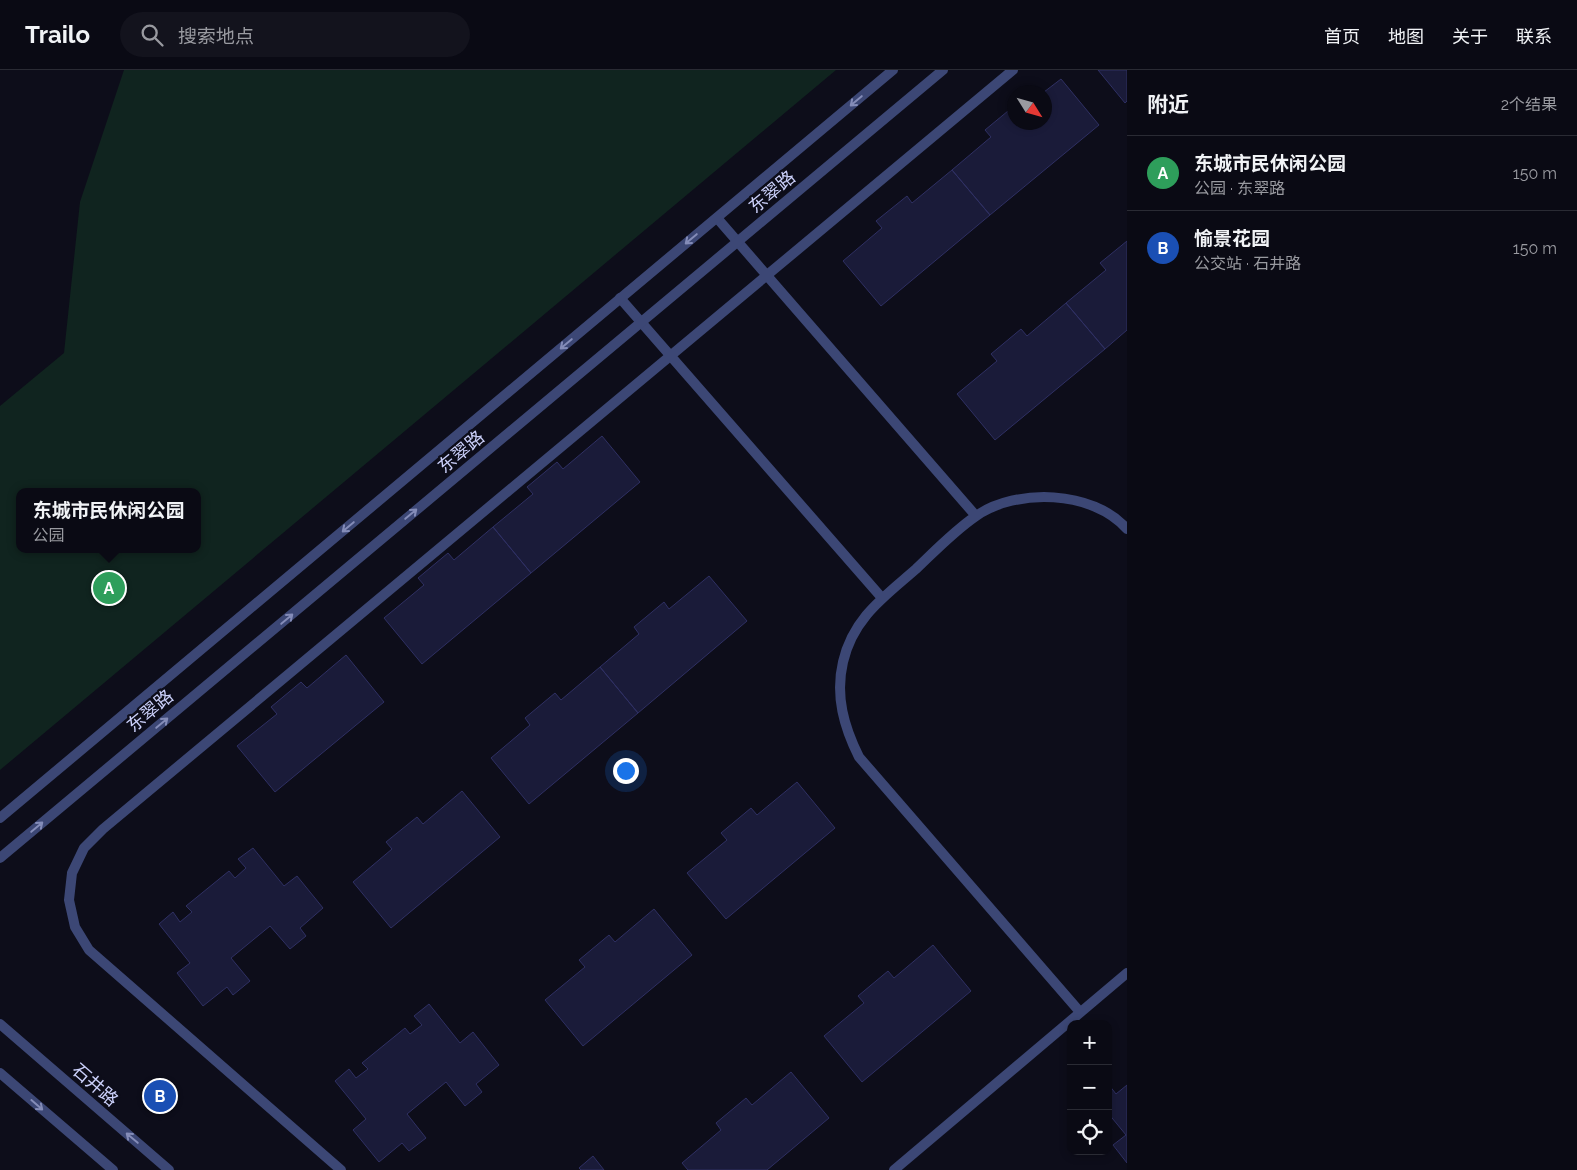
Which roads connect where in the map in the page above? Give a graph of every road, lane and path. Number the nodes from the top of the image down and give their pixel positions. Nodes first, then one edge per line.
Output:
1 (893, 70) edge
2 (943, 70) edge
3 (1013, 70) edge
4 (717, 218) junction
5 (738, 242) junction
6 (767, 275) junction
7 (620, 298) junction
8 (641, 322) junction
9 (670, 356) junction
10 (976, 516) junction
11 (1127, 529) edge
12 (882, 598) junction
13 (0, 818) edge
14 (0, 858) edge
15 (1127, 973) edge
16 (1080, 1012) junction
17 (0, 1024) edge
18 (0, 1073) edge
19 (113, 1170) edge
20 (169, 1170) edge
21 (341, 1170) edge
22 (894, 1170) edge

1 -> 4 street, 东翠路
2 - 5 street, 东翠路
3 - 6 street
4 - 5 street
4 -> 7 street, 东翠路
5 - 6 street
5 - 8 street, 东翠路
6 - 9 street
6 - 10 street
7 - 8 street
7 -> 13 street, 东翠路
8 - 9 street
14 -> 8 street, 东翠路
9 - 12 street
9 - 21 street
10 - 11 street
10 - 12 street
12 - 16 street
15 - 16 street
16 - 22 street
20 -> 17 street, 石井路
18 -> 19 street

